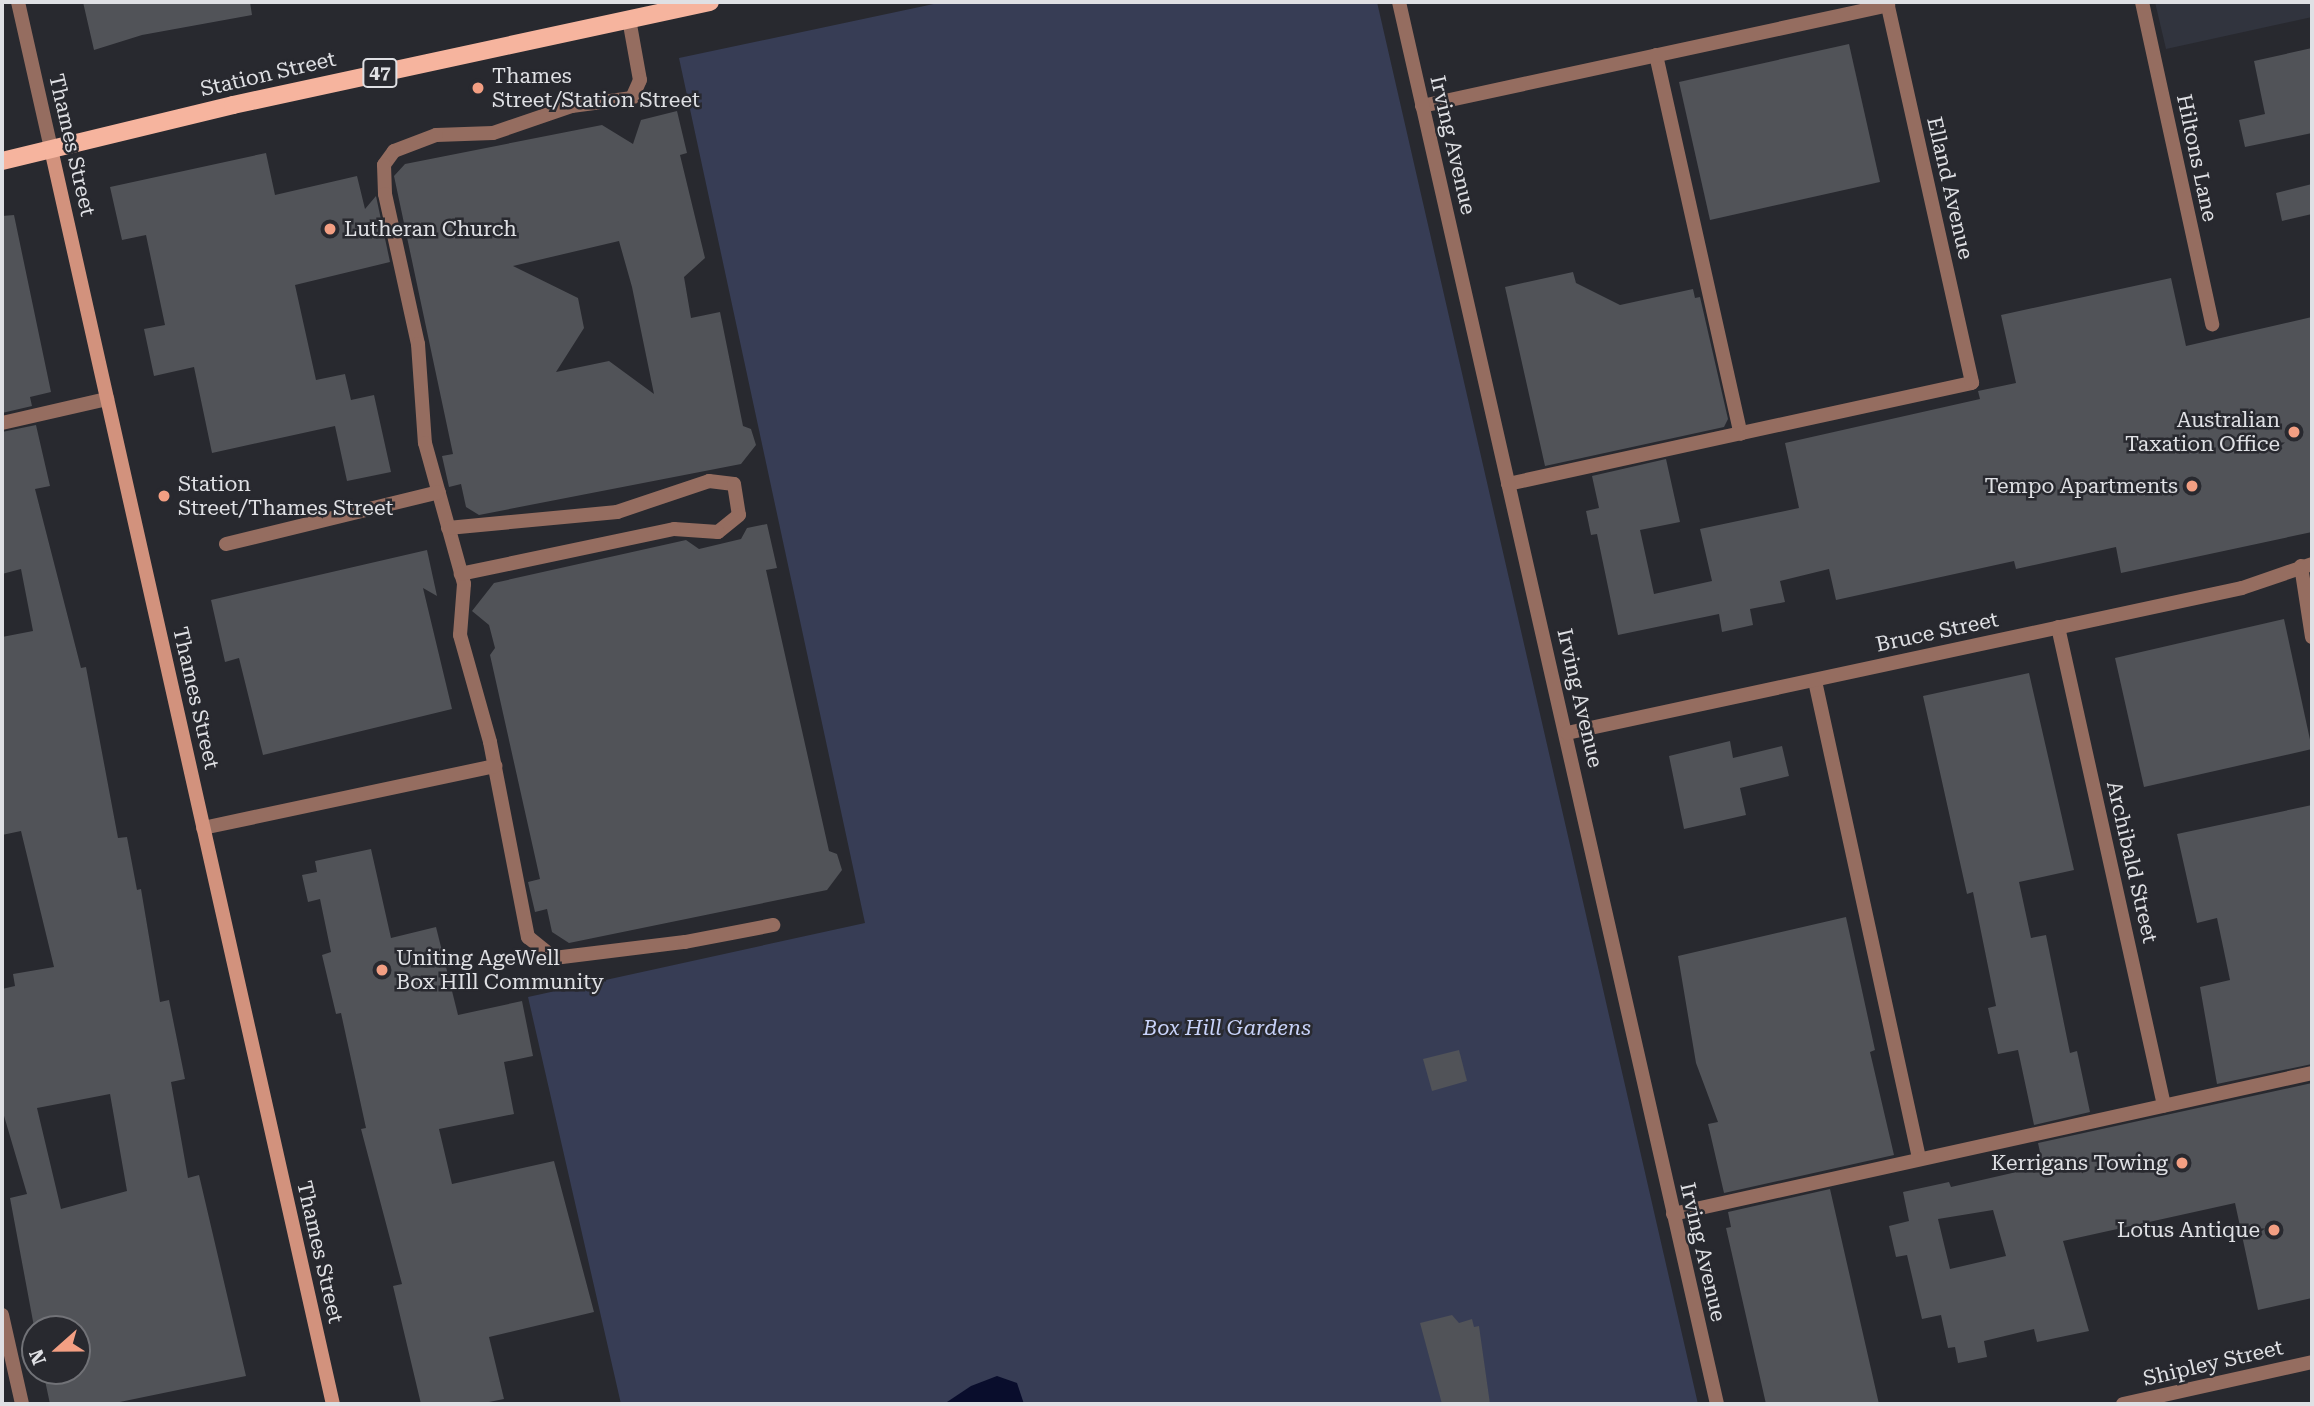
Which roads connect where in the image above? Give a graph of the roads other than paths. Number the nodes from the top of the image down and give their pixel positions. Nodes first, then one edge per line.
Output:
1 (18, 2) edge
2 (710, 2) edge
3 (1399, 2) edge
4 (2141, 2) edge
5 (1887, 4) edge
6 (629, 19) junction
7 (1656, 55) junction
8 (1422, 106) junction
9 (51, 149) junction
10 (2, 161) edge
11 (2212, 324) dead end
12 (107, 399) junction
13 (2, 423) edge
14 (1741, 434) junction
15 (1508, 484) junction
16 (439, 492) junction
17 (448, 528) junction
18 (226, 544) dead end
19 (2307, 565) edge
20 (461, 574) junction
21 (2058, 627) junction
22 (2312, 637) edge
23 (1815, 681) junction
24 (1567, 733) junction
25 (495, 766) junction
26 (203, 828) junction
27 (773, 925) dead end
28 (2312, 1073) edge
29 (2164, 1105) junction
30 (1919, 1158) junction
31 (1673, 1214) junction
32 (2, 1315) edge
33 (2312, 1362) edge
34 (22, 1404) edge
35 (332, 1404) edge
36 (1717, 1404) edge
37 (2123, 1404) edge

1 - 9 street, Thames Street
2 - 6 main road, Station Street / 47
3 - 8 street, Irving Avenue
4 - 11 street, Hiltons Lane
5 - 7 street
5 - 14 street, Elland Avenue
6 - 9 main road, Station Street / 47
6 - 16 street
7 - 8 street
7 - 14 street
8 - 15 street, Irving Avenue
9 - 10 main road, Station Street / 47
9 - 12 main road, Thames Street
12 - 13 street
12 - 26 main road, Thames Street
14 - 15 street
15 - 24 street, Irving Avenue
16 - 17 street
16 - 18 street
17 - 20 street
17 - 20 street
19 - 21 street, Bruce Street
19 - 22 street
20 - 25 street
21 - 23 street, Bruce Street
21 - 29 street, Archibald Street
23 - 24 street, Bruce Street
23 - 30 street
24 - 31 street, Irving Avenue
25 - 26 street
25 - 27 street
26 - 35 main road, Thames Street
28 - 29 street
29 - 30 street
30 - 31 street
31 - 36 street, Irving Avenue
32 - 34 street
33 - 37 street, Shipley Street

